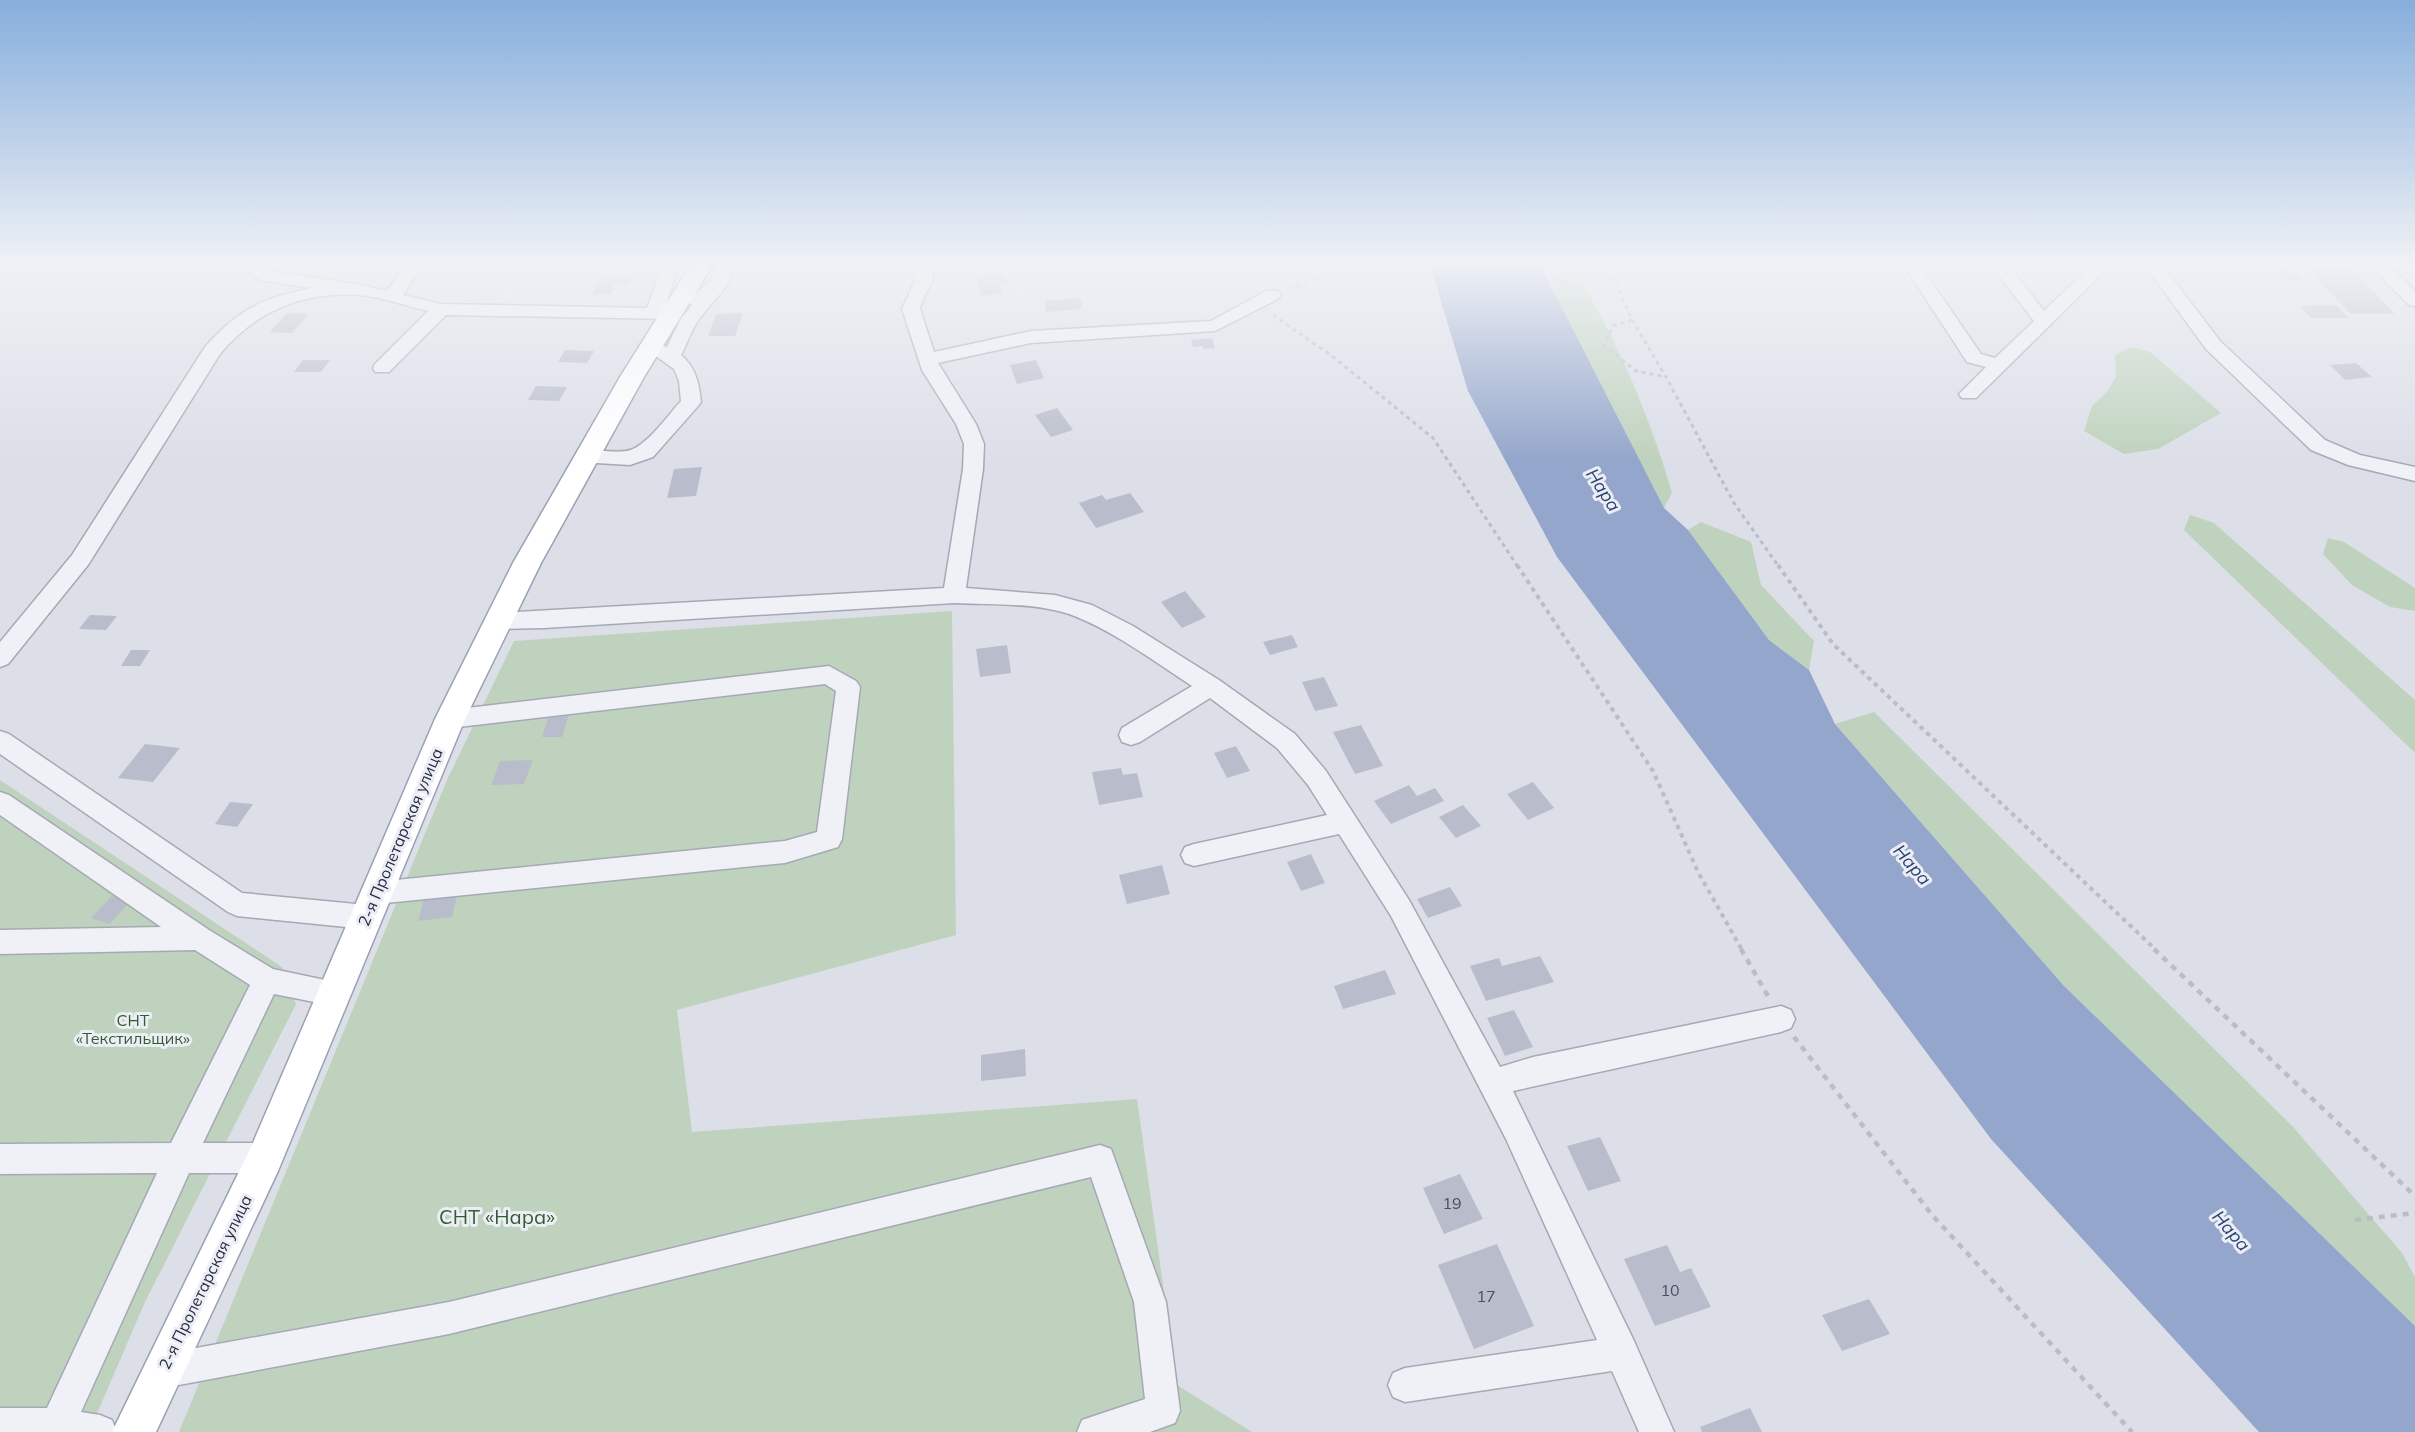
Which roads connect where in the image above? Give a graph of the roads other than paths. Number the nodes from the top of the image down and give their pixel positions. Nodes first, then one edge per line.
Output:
1 (233, 328) edge
2 (422, 328) edge
3 (671, 328) edge
4 (917, 328) edge
5 (1190, 328) edge
6 (1954, 328) edge
7 (2038, 328) edge
8 (2200, 328) edge
9 (662, 351) junction
10 (928, 360) junction
11 (1999, 365) junction
12 (382, 368) dead end
13 (1970, 394) dead end
14 (586, 457) junction
15 (2415, 474) edge
16 (954, 595) junction
17 (499, 621) junction
18 (0, 658) edge
19 (1211, 686) junction
20 (450, 719) junction
21 (1131, 735) dead end
22 (0, 741) edge
23 (0, 802) edge
24 (1346, 822) junction
25 (1194, 855) dead end
26 (371, 905) junction
27 (199, 938) junction
28 (0, 942) edge
29 (267, 980) junction
30 (334, 993) junction
31 (1781, 1019) road end
32 (1492, 1083) junction
33 (265, 1158) junction
34 (0, 1159) edge
35 (179, 1160) junction
36 (1622, 1353) junction
37 (163, 1371) junction
38 (1405, 1385) dead end
39 (0, 1425) edge
40 (55, 1429) edge
41 (100, 1432) edge
42 (134, 1432) edge
43 (1094, 1432) edge
44 (1657, 1432) edge

1 - 18 street
2 - 12 street
3 - 9 main road, 2-я Пролетарская улица
4 - 10 street
5 - 10 street
6 - 11 street
7 - 11 street
8 - 15 street
9 - 14 main road, 2-я Пролетарская улица
9 - 14 street
10 - 16 street
11 - 13 street
14 - 17 main road, 2-я Пролетарская улица
16 - 17 street
16 - 19 street
17 - 20 main road, 2-я Пролетарская улица
19 - 21 street
19 - 24 street
20 - 26 main road, 2-я Пролетарская улица
20 - 26 street
22 - 26 street
23 - 27 street
24 - 25 street
24 - 32 street
26 - 30 main road, 2-я Пролетарская улица
27 - 28 street
27 - 29 street
29 - 30 street
29 - 35 street
30 - 33 main road, 2-я Пролетарская улица
31 - 32 street
32 - 36 street
33 - 35 street
33 - 37 main road, 2-я Пролетарская улица
34 - 35 street
35 - 40 street
36 - 38 street
36 - 44 street
37 - 42 main road, 2-я Пролетарская улица
37 - 43 street
39 - 40 street
40 - 41 street

